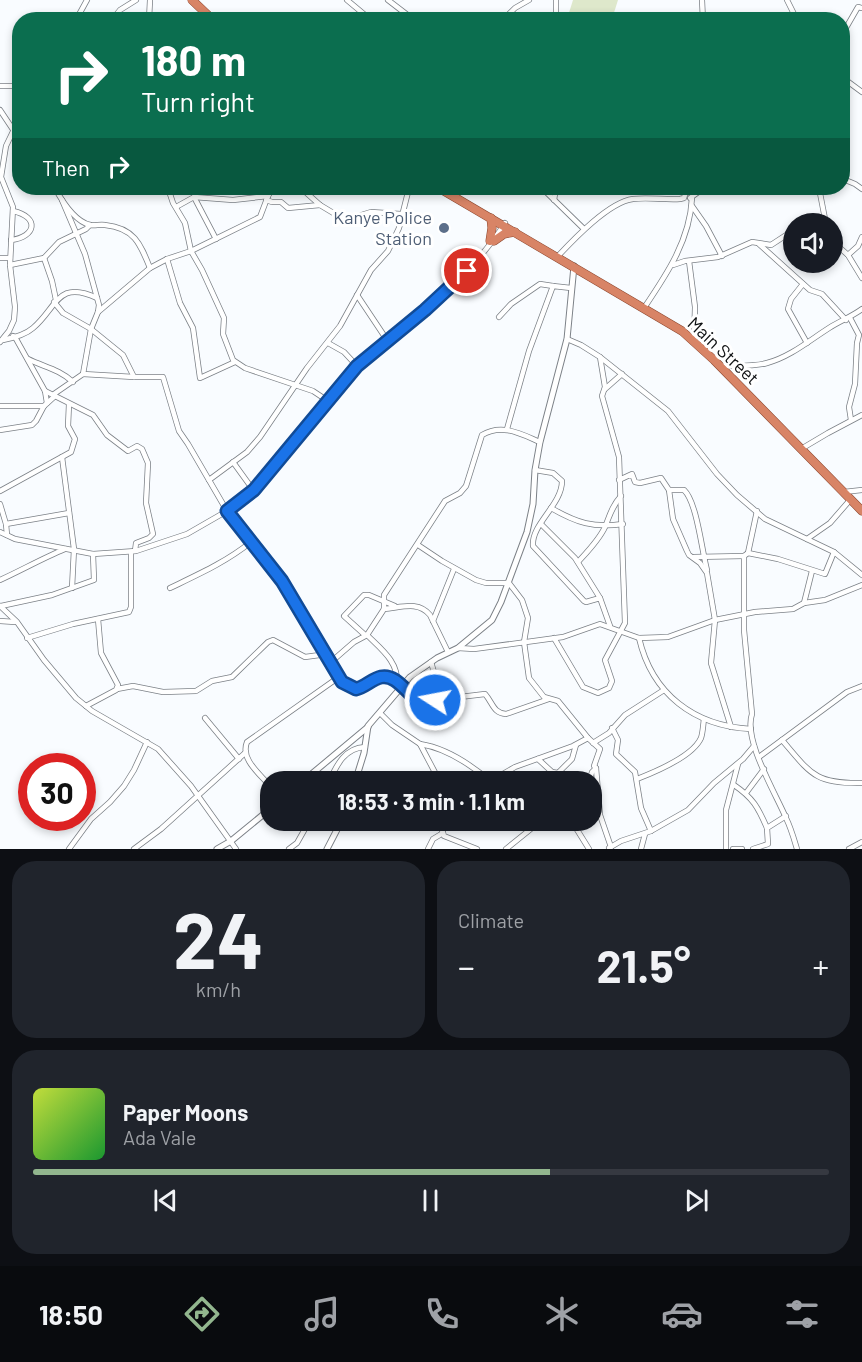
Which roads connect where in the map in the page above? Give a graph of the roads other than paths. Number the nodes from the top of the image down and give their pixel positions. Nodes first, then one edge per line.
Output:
1 (136, 0) edge
2 (192, 0) edge
3 (347, 0) edge
4 (388, 0) edge
5 (529, 0) edge
6 (860, 0) edge
7 (860, 7) edge
8 (118, 12) edge
9 (205, 12) edge
10 (361, 12) edge
11 (404, 12) edge
12 (510, 12) edge
13 (850, 22) edge
14 (0, 110) edge
15 (12, 132) joint
16 (0, 178) edge
17 (59, 195) edge
18 (171, 195) edge
19 (269, 195) edge
20 (309, 195) edge
21 (407, 195) edge
22 (453, 195) edge
23 (453, 195) edge
24 (549, 195) edge
25 (555, 195) edge
26 (685, 195) edge
27 (696, 195) edge
28 (820, 195) edge
29 (194, 197) junction
30 (267, 198) junction
31 (684, 198) junction
32 (692, 198) junction
33 (554, 200) junction
34 (62, 201) junction
35 (320, 205) junction
36 (692, 206) junction
37 (176, 207) junction
38 (13, 211) junction
39 (824, 213) edge
40 (401, 214) junction
41 (491, 218) junction
42 (503, 223) junction
43 (90, 225) junction
44 (584, 229) junction
45 (515, 232) junction
46 (76, 234) junction
47 (783, 237) edge
48 (862, 237) edge
49 (216, 239) junction
50 (11, 240) junction
51 (492, 241) junction
52 (757, 242) junction
53 (191, 251) junction
54 (548, 251) junction
55 (843, 251) edge
56 (848, 255) junction
57 (558, 256) junction
58 (722, 256) junction
59 (0, 258) edge
60 (10, 258) junction
61 (44, 258) junction
62 (168, 259) junction
63 (689, 261) junction
64 (10, 265) junction
65 (673, 265) junction
66 (574, 266) junction
67 (150, 268) junction
68 (862, 278) edge
69 (803, 284) junction
70 (553, 286) junction
71 (571, 288) junction
72 (357, 295) junction
73 (97, 298) junction
74 (55, 301) junction
75 (644, 308) junction
76 (862, 309) edge
77 (98, 312) junction
78 (499, 317) dead end
79 (848, 319) junction
80 (91, 329) junction
81 (8, 334) junction
82 (15, 337) junction
83 (567, 339) junction
84 (387, 340) junction
85 (0, 341) edge
86 (694, 341) junction
87 (328, 343) junction
88 (807, 343) junction
89 (600, 357) junction
90 (28, 359) junction
91 (235, 362) junction
92 (357, 366) junction
93 (720, 366) junction
94 (83, 374) junction
95 (622, 374) junction
96 (134, 377) junction
97 (73, 382) junction
98 (295, 385) junction
99 (45, 391) junction
100 (603, 391) junction
101 (54, 395) junction
102 (328, 401) junction
103 (45, 404) junction
104 (69, 404) junction
105 (0, 406) edge
106 (862, 415) edge
107 (851, 420) junction
108 (507, 429) junction
109 (0, 430) edge
110 (540, 442) junction
111 (801, 450) junction
112 (62, 457) junction
113 (233, 462) junction
114 (535, 470) junction
115 (209, 480) junction
116 (619, 480) junction
117 (0, 490) edge
118 (254, 490) junction
119 (669, 490) junction
120 (862, 490) edge
121 (842, 492) junction
122 (621, 496) junction
123 (852, 502) junction
124 (0, 504) edge
125 (551, 508) junction
126 (227, 511) junction
127 (757, 511) junction
128 (69, 513) junction
129 (862, 513) edge
130 (6, 524) junction
131 (541, 524) junction
132 (623, 524) junction
133 (605, 526) junction
134 (0, 532) edge
135 (8, 535) junction
136 (807, 539) junction
137 (251, 542) junction
138 (418, 545) junction
139 (66, 548) junction
140 (74, 549) junction
141 (133, 552) junction
142 (834, 552) junction
143 (93, 554) junction
144 (689, 555) junction
145 (746, 555) junction
146 (704, 558) junction
147 (578, 562) junction
148 (454, 569) junction
149 (812, 571) junction
150 (707, 573) junction
151 (862, 575) edge
152 (0, 580) edge
153 (509, 583) junction
154 (862, 585) edge
155 (72, 588) junction
156 (170, 588) dead end
157 (600, 598) junction
158 (384, 602) junction
159 (804, 603) junction
160 (0, 605) edge
161 (398, 607) junction
162 (384, 609) junction
163 (744, 614) junction
164 (98, 619) junction
165 (715, 620) junction
166 (0, 621) edge
167 (433, 621) junction
168 (17, 622) junction
169 (610, 626) junction
170 (620, 631) junction
171 (366, 635) junction
172 (27, 638) junction
173 (555, 638) junction
174 (639, 638) junction
175 (524, 642) junction
176 (458, 648) junction
177 (448, 652) junction
178 (327, 654) junction
179 (431, 662) junction
180 (331, 663) junction
181 (339, 677) junction
182 (399, 685) junction
183 (862, 686) edge
184 (117, 689) junction
185 (664, 690) junction
186 (436, 691) junction
187 (549, 699) junction
188 (86, 706) junction
189 (380, 713) junction
190 (205, 718) dead end
191 (704, 719) junction
192 (368, 726) junction
193 (730, 727) junction
194 (612, 728) junction
195 (751, 729) junction
196 (588, 738) junction
197 (782, 741) junction
198 (147, 742) junction
199 (593, 743) junction
200 (420, 744) junction
201 (576, 745) junction
202 (754, 746) junction
203 (365, 747) junction
204 (245, 753) junction
205 (759, 757) junction
206 (239, 759) junction
207 (538, 759) junction
208 (738, 764) junction
209 (596, 768) junction
210 (764, 769) junction
211 (315, 771) edge
212 (335, 771) edge
213 (358, 771) edge
214 (434, 771) edge
215 (478, 771) edge
216 (506, 771) edge
217 (593, 771) edge
218 (260, 774) edge
219 (637, 779) junction
220 (862, 783) edge
221 (734, 785) junction
222 (746, 793) junction
223 (198, 795) junction
224 (786, 816) junction
225 (260, 817) edge
226 (767, 828) junction
227 (304, 831) edge
228 (336, 831) edge
229 (528, 831) edge
230 (578, 831) edge
231 (651, 831) junction
232 (443, 833) joint
233 (645, 834) junction
234 (231, 841) junction
235 (768, 842) junction
236 (862, 842) edge
237 (610, 848) edge
238 (69, 849) edge
239 (134, 849) edge
240 (217, 849) edge
241 (236, 849) edge
242 (289, 849) edge
243 (327, 849) edge
244 (428, 849) edge
245 (477, 849) edge
246 (506, 849) edge
247 (590, 849) edge
248 (641, 849) edge
249 (726, 849) edge
250 (733, 849) edge
251 (742, 849) edge
252 (753, 849) edge
253 (771, 849) edge
254 (797, 849) edge
255 (849, 849) edge

1 - 8 street
2 - 9 highway
3 - 10 street
4 - 11 street
5 - 12 street
6 - 7 street
7 - 13 street
14 - 15 street
15 - 16 street
16 - 38 street
17 - 34 street
18 - 37 street
19 - 30 street
20 - 35 street
21 - 40 street
22 - 41 highway, Main Street
23 - 42 highway, Main Street
24 - 33 street
25 - 33 street
26 - 31 street
27 - 32 street
28 - 39 street
29 - 30 street
29 - 37 street
29 - 49 street
30 - 35 street
30 - 49 street
31 - 32 street
31 - 44 street
32 - 36 street
33 - 44 street
34 - 43 street
34 - 46 street
35 - 40 street
36 - 58 street
36 - 65 street
37 - 53 street
38 - 50 street
38 - 50 street
40 - 72 street
41 - 42 highway, Main Street
41 - 51 highway
42 - 45 highway, Main Street
42 - 51 street
42 - 54 highway, Main Street
43 - 46 street
43 - 67 street
44 - 57 street
45 - 51 highway
45 - 54 highway, Main Street
46 - 61 street
46 - 73 street
47 - 52 street
48 - 56 street
49 - 53 street
50 - 60 street
51 - 84 street
52 - 58 street
52 - 69 street
53 - 62 street
53 - 91 street
54 - 57 highway, Main Street
55 - 56 street
56 - 68 street
57 - 66 highway, Main Street
58 - 63 street
59 - 60 street
60 - 64 street
61 - 64 street
61 - 74 street
62 - 67 street
62 - 91 street
63 - 65 street
63 - 86 street
64 - 81 street
65 - 75 street
66 - 71 street
66 - 75 highway, Main Street
67 - 77 street
69 - 79 street
69 - 88 street
70 - 71 street
70 - 78 street
70 - 108 street
71 - 83 street
72 - 84 street
72 - 87 street
73 - 74 street
73 - 77 street
74 - 80 street
74 - 82 street
75 - 86 highway, Main Street
76 - 79 street
77 - 80 street
79 - 88 street
79 - 107 street
80 - 94 street
80 - 96 street
81 - 82 street
81 - 85 street
82 - 85 street
82 - 90 street
83 - 89 street
83 - 110 street
84 - 92 street
86 - 93 highway, Main Street
87 - 92 street
87 - 98 street
88 - 93 street
89 - 95 street
89 - 100 street
90 - 97 street
90 - 99 street
91 - 98 street
92 - 102 street
93 - 111 highway, Main Street
94 - 96 street
94 - 97 street
95 - 100 street
95 - 127 street
96 - 115 street
97 - 101 street
98 - 102 street
98 - 113 street
99 - 101 street
99 - 103 street
100 - 116 street
101 - 103 street
101 - 104 street
102 - 118 street
103 - 105 street
103 - 109 street
104 - 112 street
104 - 141 street
106 - 107 street
107 - 111 street
108 - 110 street
108 - 138 street
110 - 114 street
111 - 121 highway, Main Street
112 - 117 street
112 - 128 street
113 - 115 street
113 - 118 street
114 - 125 street
114 - 153 street
115 - 126 street
116 - 119 street
116 - 122 street
118 - 126 street
119 - 144 street
119 - 146 street
120 - 121 street
121 - 123 highway, Main Street
122 - 132 street
122 - 133 street
123 - 129 highway, Main Street
123 - 136 street
124 - 130 street
125 - 131 street
125 - 133 street
126 - 137 street
126 - 141 street
127 - 136 street
127 - 145 street
128 - 130 street
128 - 140 street
130 - 135 street
131 - 147 street
131 - 157 street
132 - 133 street
132 - 170 street
133 - 147 street
134 - 135 street
135 - 139 street
136 - 142 street
137 - 156 street
137 - 178 street
138 - 148 street
138 - 158 street
139 - 140 street
139 - 152 street
140 - 143 street
140 - 155 street
141 - 143 street
141 - 164 street
142 - 149 street
142 - 151 street
143 - 155 street
144 - 146 street
144 - 150 street
145 - 146 street
145 - 149 street
145 - 163 street
146 - 150 street
147 - 157 street
148 - 153 street
148 - 167 street
149 - 159 street
150 - 165 street
153 - 175 street
153 - 176 street
154 - 159 street
155 - 160 street
157 - 169 street
158 - 161 street
158 - 162 street
158 - 171 street
159 - 163 street
160 - 168 street
161 - 162 street
161 - 167 street
162 - 171 street
163 - 165 street
163 - 195 street
164 - 172 street
164 - 184 street
165 - 174 street
165 - 193 street
166 - 168 street
167 - 177 street
168 - 172 street
169 - 170 street
169 - 173 street
170 - 173 street
170 - 174 street
171 - 180 street
171 - 182 street
172 - 188 street
173 - 175 street
174 - 185 street
175 - 176 street
175 - 187 street
176 - 177 street
177 - 179 street
178 - 180 street
178 - 184 street
179 - 182 street
179 - 186 street
180 - 181 street
181 - 182 street
181 - 204 street
182 - 186 street
182 - 189 street
183 - 197 street
184 - 188 street
185 - 191 street
185 - 194 street
186 - 187 street
187 - 196 street
188 - 198 street
189 - 192 street
189 - 200 street
190 - 206 street
191 - 193 street
191 - 219 street
192 - 203 street
192 - 211 street
193 - 195 street
194 - 199 street
194 - 219 street
195 - 202 street
196 - 199 street
196 - 201 street
197 - 205 street
197 - 220 street
198 - 223 street
198 - 238 street
199 - 209 street
200 - 214 street
200 - 215 street
201 - 207 street
201 - 207 street
202 - 205 street
202 - 208 street
203 - 212 street
203 - 213 street
204 - 206 street
204 - 218 street
205 - 210 street
206 - 223 street
207 - 216 street
208 - 221 street
208 - 231 street
209 - 217 street
209 - 237 street
210 - 222 street
210 - 224 street
219 - 231 street
221 - 222 street
221 - 249 street
222 - 226 street
223 - 234 street
223 - 239 street
224 - 226 street
224 - 254 street
225 - 234 street
226 - 235 street
227 - 242 street
228 - 243 street
229 - 246 street
230 - 247 street
231 - 233 street
232 - 244 street
232 - 245 street
233 - 237 street
233 - 248 street
234 - 240 street
234 - 241 street
235 - 252 street
235 - 253 street
236 - 255 street
250 - 251 street

